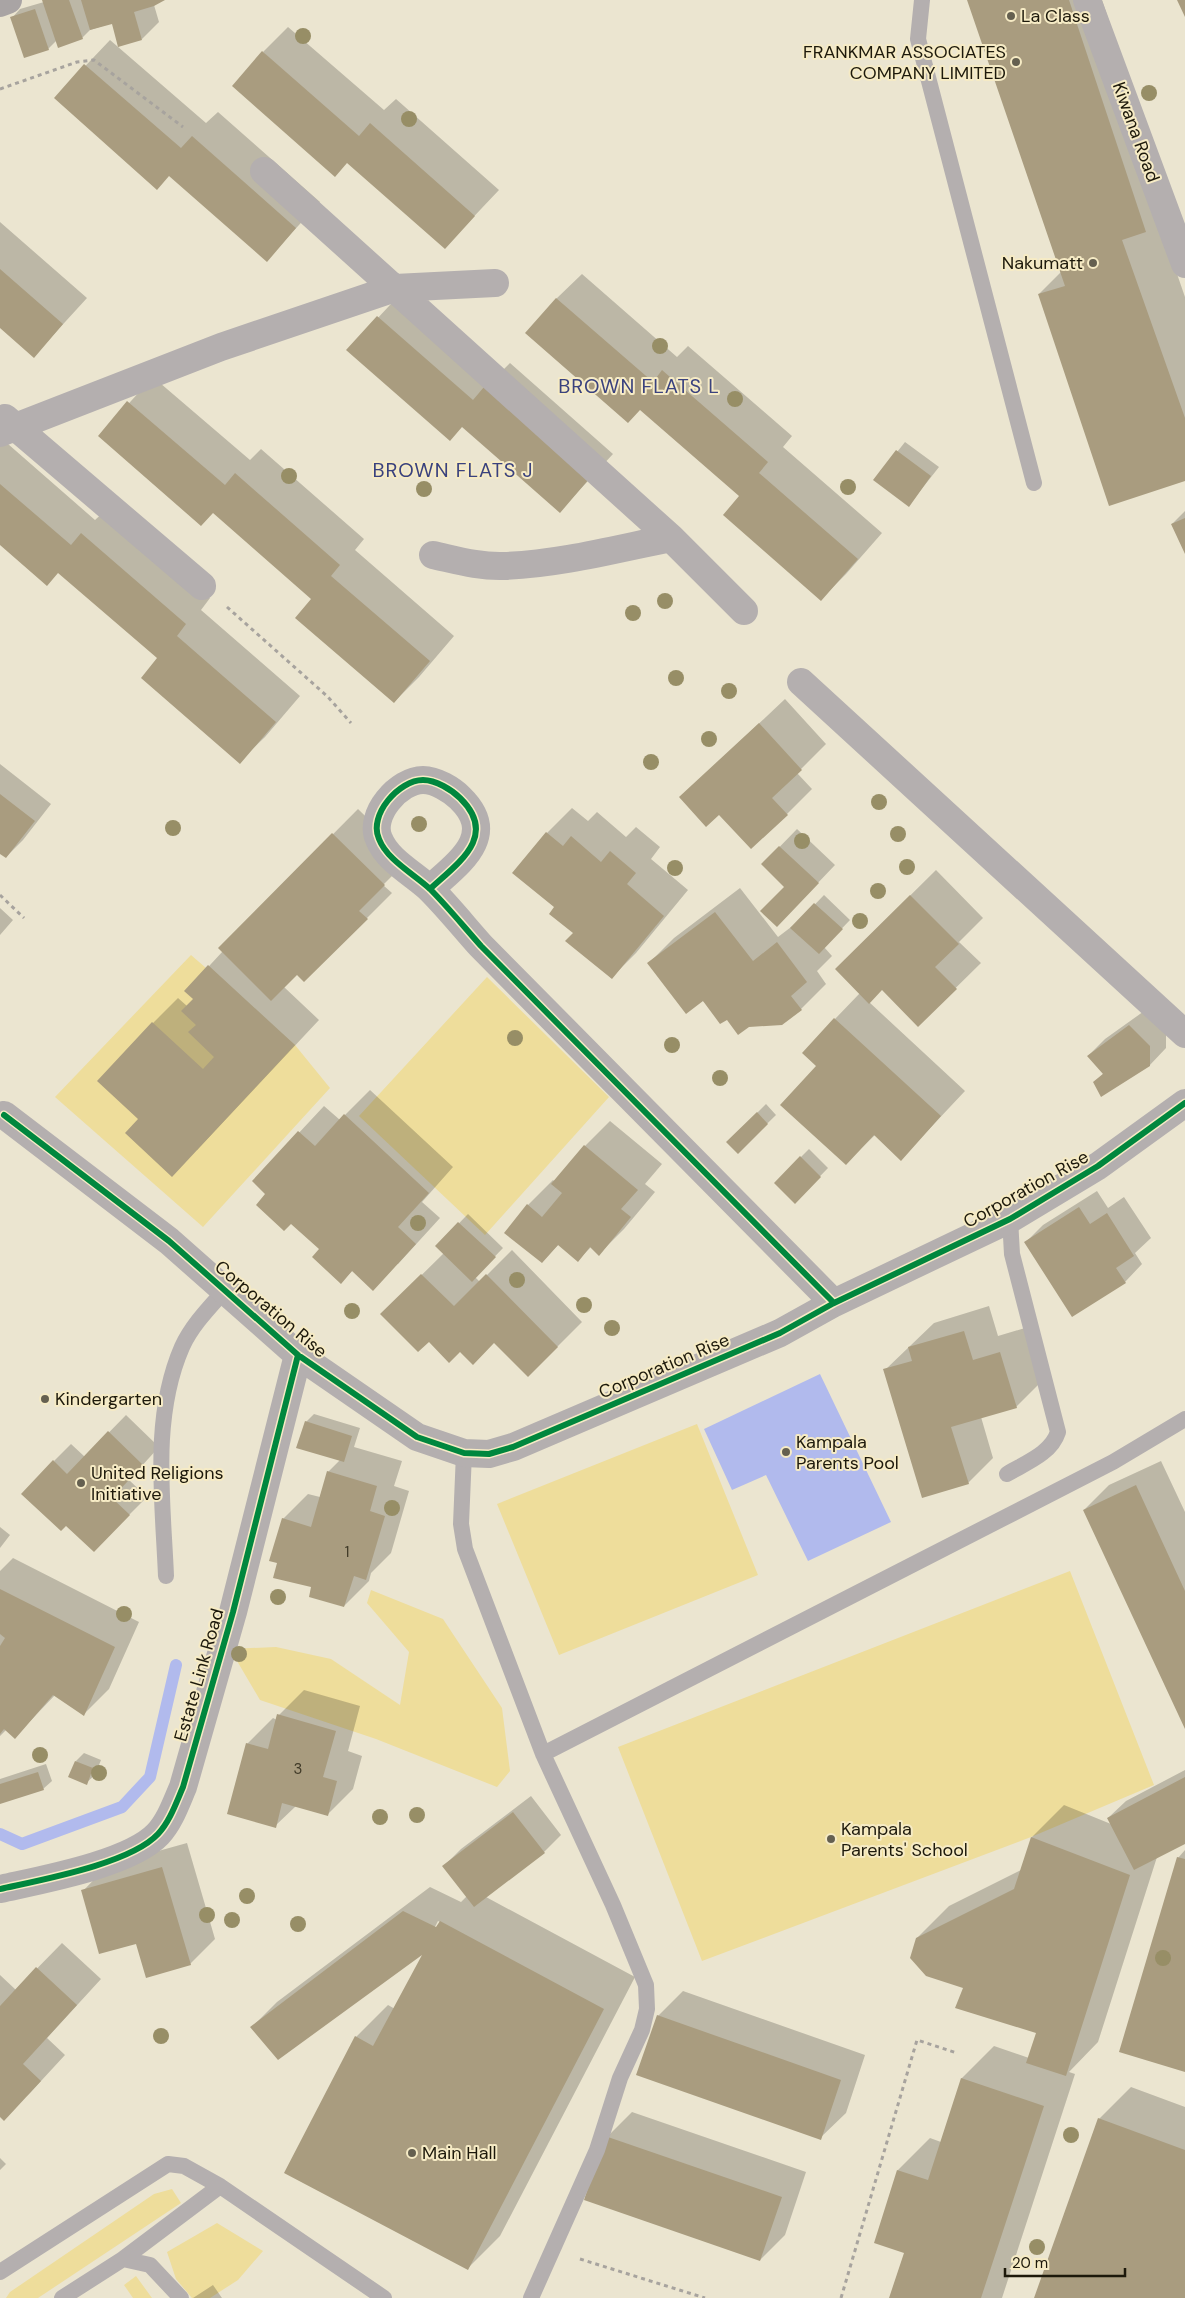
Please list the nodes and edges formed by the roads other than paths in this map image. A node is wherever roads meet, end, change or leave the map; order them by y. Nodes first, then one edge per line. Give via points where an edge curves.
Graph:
1 (8, 0) edge
2 (922, 0) edge
3 (1087, 0) edge
4 (0, 3) edge
5 (264, 172) dead end
6 (1185, 264) edge
7 (496, 283) dead end
8 (395, 288) junction
9 (5, 425) edge
10 (1034, 483) dead end
11 (671, 538) junction
12 (432, 555) dead end
13 (202, 586) road end
14 (744, 611) dead end
15 (801, 682) dead end
16 (430, 889) dead end
17 (1185, 1034) edge
18 (1185, 1104) edge
19 (4, 1115) dead end
20 (1010, 1219) junction
21 (225, 1290) junction
22 (834, 1303) junction
23 (298, 1355) junction
24 (1185, 1419) edge
25 (464, 1453) junction
26 (1007, 1474) dead end
27 (166, 1576) dead end
28 (543, 1754) junction
29 (0, 1889) edge
30 (220, 2186) junction
31 (123, 2259) junction
32 (0, 2272) edge
33 (62, 2298) edge
34 (181, 2298) edge
35 (384, 2298) edge
36 (531, 2298) edge

1 - 4 main road
2 - 10 lane via 918,39
3 - 6 street, Kiwana Road
5 - 8 street
7 - 8 street
8 - 9 street
8 - 11 street
9 - 13 street
11 - 12 street via 503,566
11 - 14 street
15 - 17 street
16 - 22 street via 481,946
18 - 20 street, Corporation Rise via 1098,1166
19 - 21 street, Corporation Rise via 169,1241
20 - 22 street, Corporation Rise
20 - 26 lane via 1012,1254 1058,1432 1044,1453
21 - 23 street, Corporation Rise
21 - 27 lane via 204,1313 182,1346 165,1409 162,1454
22 - 25 street, Corporation Rise via 780,1333 513,1447 489,1454
23 - 25 street, Corporation Rise via 417,1437
23 - 29 street, Estate Link Road via 233,1612 183,1787 172,1814 158,1834 135,1849 65,1875
24 - 28 lane via 1113,1462
25 - 28 lane via 461,1524 465,1549
28 - 36 lane via 646,1985 647,2009 597,2150
30 - 31 lane
30 - 32 lane via 184,2166 168,2164
30 - 35 lane
31 - 33 lane
31 - 34 lane via 150,2265

